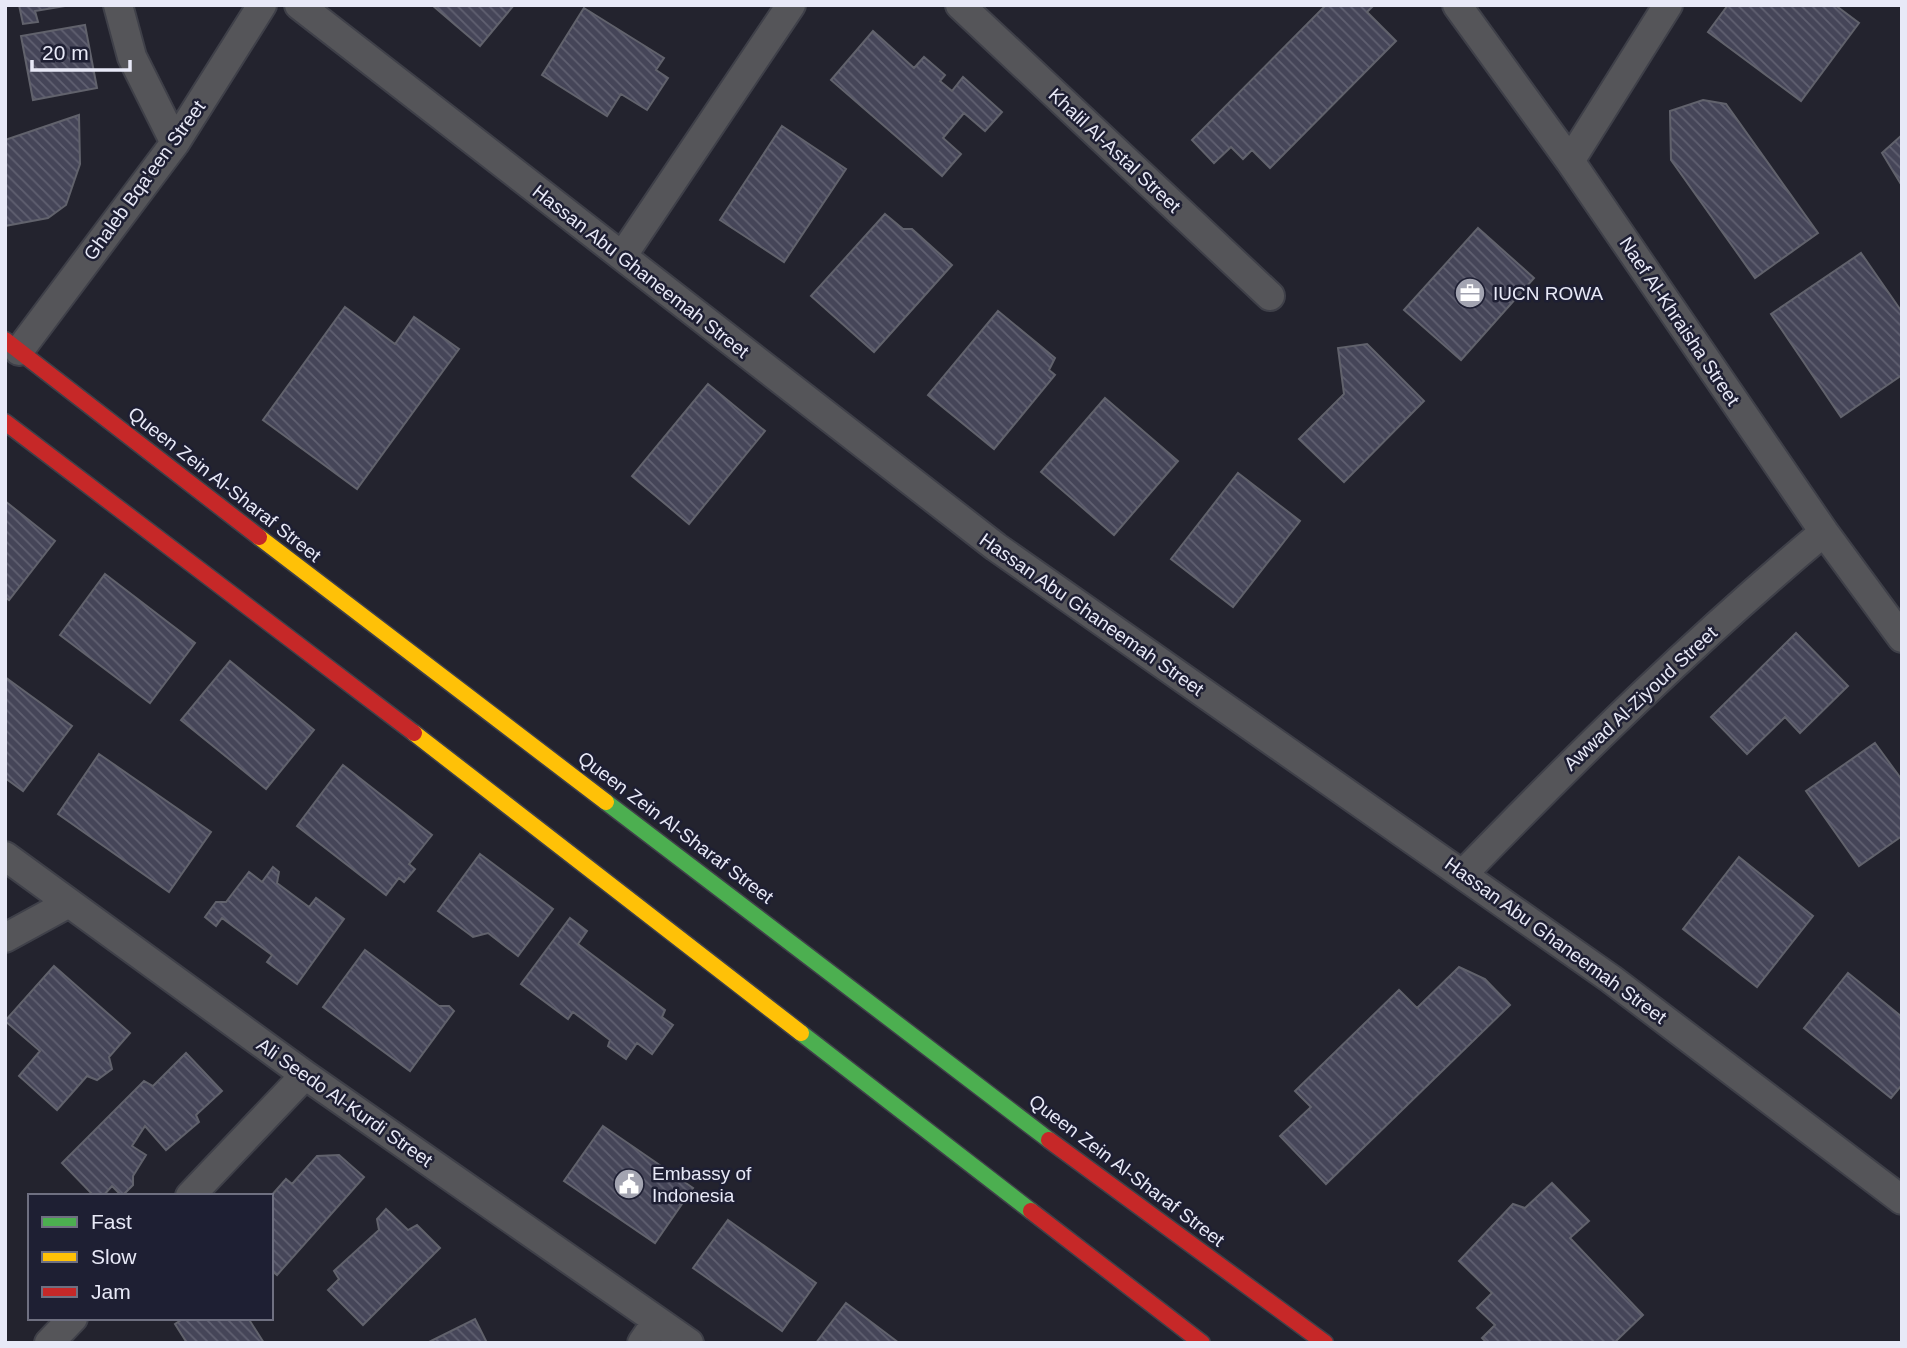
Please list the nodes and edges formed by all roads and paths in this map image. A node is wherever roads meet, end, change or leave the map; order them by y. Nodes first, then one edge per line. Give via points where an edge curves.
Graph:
1 (118, 5) edge
2 (262, 5) edge
3 (299, 5) edge
4 (791, 5) edge
5 (960, 5) edge
6 (1457, 5) edge
7 (1668, 5) edge
8 (174, 143) junction
9 (1570, 161) junction
10 (623, 256) junction
11 (1270, 296) dead end
12 (12, 345) edge
13 (5, 422) edge
14 (16, 438) edge
15 (1824, 532) junction
16 (1902, 638) edge
17 (5, 856) edge
18 (1464, 873) junction
19 (69, 903) junction
20 (5, 938) edge
21 (305, 1075) junction
22 (192, 1194) edge
23 (1902, 1200) edge
24 (71, 1320) edge
25 (650, 1332) edge
26 (49, 1343) edge
27 (689, 1343) edge
28 (1202, 1343) edge
29 (1325, 1343) edge

1 - 8 street via 137,68
2 - 8 street, Ghaleb Bqa'een Street
3 - 10 street, Hassan Abu Ghaneemah Street
4 - 10 street
5 - 11 street, Khalil Al-Astal Street
6 - 9 street, Naef Al-Khraisha Street
7 - 9 street
8 - 12 street, Ghaleb Bqa'een Street
9 - 15 street, Naef Al-Khraisha Street
10 - 18 street, Hassan Abu Ghaneemah Street via 996,547
12 - 29 main road, Queen Zein Al-Sharaf Street via 1070,1156
13 - 14 main road
14 - 28 main road via 225,587
15 - 16 street, Naef Al-Khraisha Street
15 - 18 street, Awwad Al-Ziyoud Street via 1758,587 1592,743
17 - 19 street, Ali Seedo Al-Kurdi Street
18 - 23 street, Hassan Abu Ghaneemah Street
19 - 20 street
19 - 21 street, Ali Seedo Al-Kurdi Street
21 - 22 street
21 - 25 street, Ali Seedo Al-Kurdi Street
24 - 26 street
25 - 27 street, Ali Seedo Al-Kurdi Street

